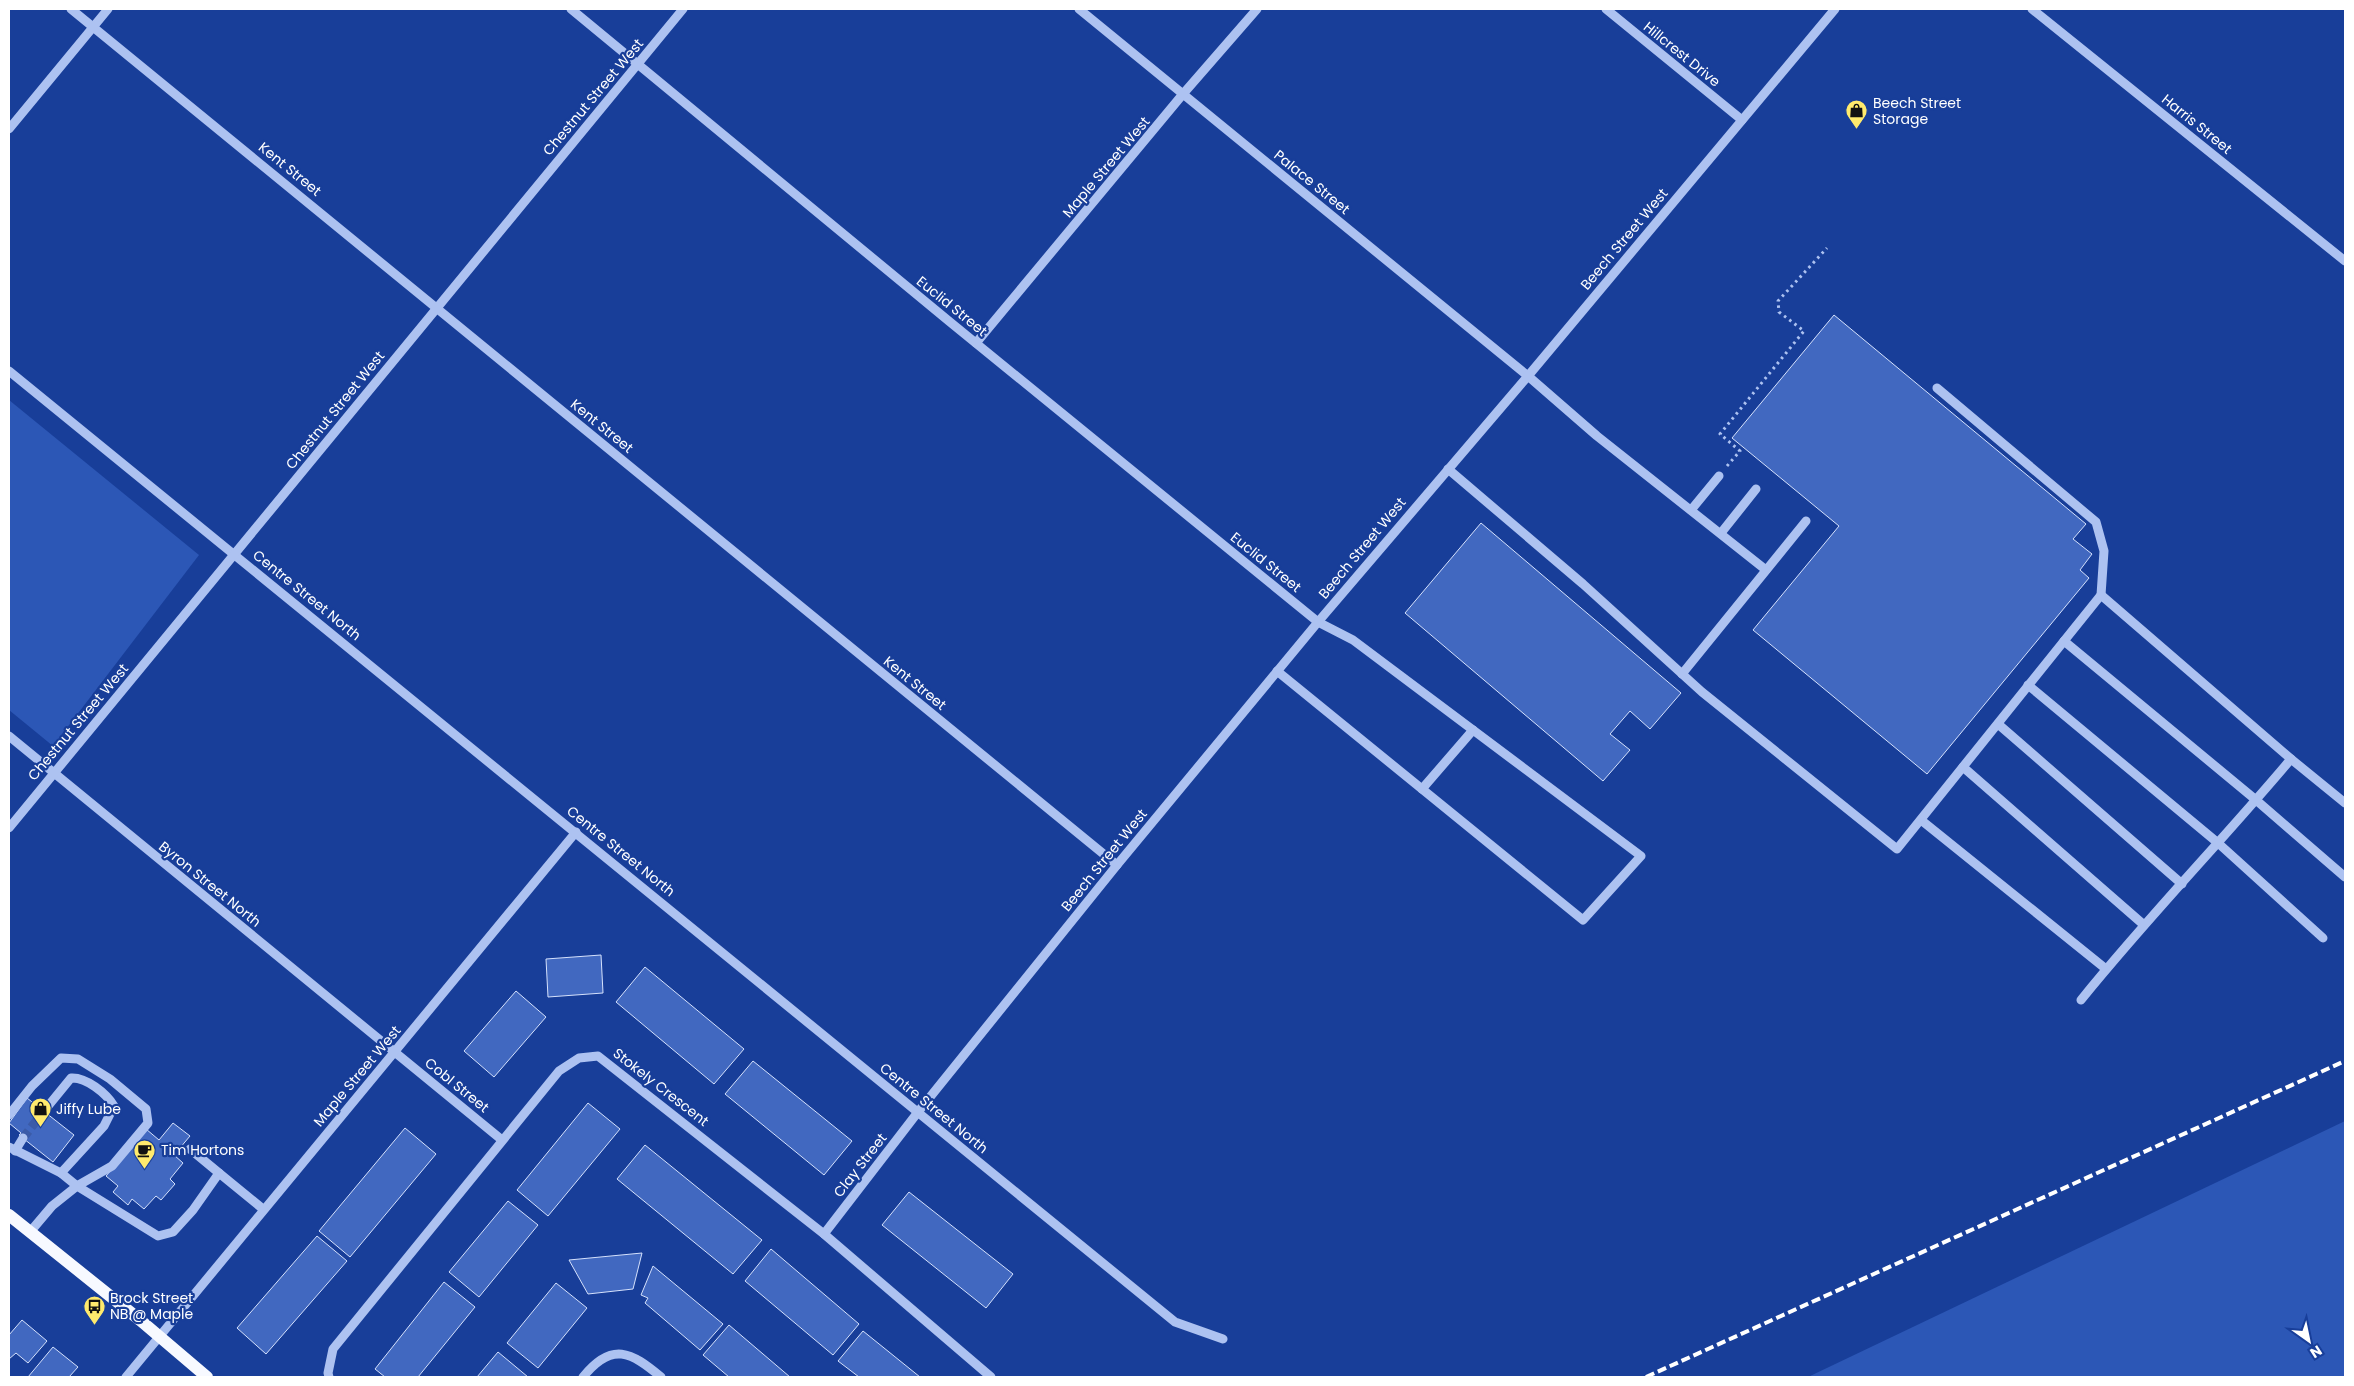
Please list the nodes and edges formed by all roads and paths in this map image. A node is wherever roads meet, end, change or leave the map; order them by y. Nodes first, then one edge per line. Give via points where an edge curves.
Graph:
1 (71, 9) edge
2 (108, 9) edge
3 (571, 9) edge
4 (683, 9) edge
5 (1079, 9) edge
6 (1257, 9) edge
7 (1606, 9) edge
8 (1835, 9) edge
9 (2032, 9) edge
10 (94, 26) junction
11 (639, 64) junction
12 (1183, 94) junction
13 (1742, 120) junction
14 (9, 129) edge
15 (1827, 248) dead end
16 (2345, 261) edge
17 (436, 307) junction
18 (976, 343) junction
19 (9, 371) edge
20 (1528, 376) junction
21 (1937, 388) dead end
22 (1448, 469) junction
23 (1719, 476) joint
24 (1756, 489) dead end
25 (1691, 510) junction
26 (1806, 521) dead end
27 (1721, 533) junction
28 (234, 554) junction
29 (1766, 570) junction
30 (2101, 595) junction
31 (1318, 622) junction
32 (2064, 640) junction
33 (1278, 671) junction
34 (1682, 674) junction
35 (2028, 685) junction
36 (1998, 724) junction
37 (1473, 730) junction
38 (9, 736) edge
39 (2291, 759) junction
40 (1963, 767) junction
41 (54, 774) junction
42 (1422, 789) junction
43 (2256, 800) junction
44 (2345, 803) edge
45 (1921, 820) junction
46 (9, 828) edge
47 (576, 832) junction
48 (2218, 843) junction
49 (1117, 865) junction
50 (2345, 877) edge
51 (2182, 884) junction
52 (2144, 924) junction
53 (2323, 938) dead end
54 (2106, 969) junction
55 (2081, 1000) dead end
56 (395, 1052) junction
57 (44, 1111) tunnel mouth
58 (918, 1112) junction
59 (9, 1115) edge
60 (23, 1138) tunnel mouth
61 (502, 1140) junction
62 (12, 1149) edge
63 (190, 1149) dead end
64 (62, 1173) junction
65 (219, 1173) junction
66 (77, 1186) junction
67 (263, 1209) junction
68 (9, 1216) edge
69 (30, 1232) junction
70 (824, 1234) junction
71 (159, 1337) junction
72 (1223, 1339) dead end
73 (126, 1377) edge
74 (207, 1377) edge
75 (329, 1377) edge
76 (583, 1377) edge
77 (661, 1377) edge
78 (991, 1377) edge

1 - 10 street, Kent Street
2 - 10 street
3 - 11 street, Euclid Street
4 - 11 street, Chestnut Street West
5 - 12 street, Palace Street
6 - 12 street, Maple Street West
7 - 13 street, Hillcrest Drive
8 - 13 street, Beech Street West
9 - 16 street, Harris Street
10 - 14 street
10 - 17 street, Kent Street
11 - 17 street, Chestnut Street West
11 - 18 street, Euclid Street
12 - 18 street, Maple Street West
12 - 20 street, Palace Street
13 - 20 street, Beech Street West
15 - 23 path via 1778,300 1779,312 1804,331 1720,434 1740,451
17 - 28 street, Chestnut Street West
17 - 49 street, Kent Street
18 - 31 street, Euclid Street
19 - 28 street, Centre Street North
20 - 22 street, Beech Street West
20 - 25 street, Palace Street via 1597,436
21 - 30 street via 2096,522 2104,551
22 - 31 street, Beech Street West
22 - 34 street
23 - 25 street
24 - 27 street
25 - 27 street, Palace Street
26 - 29 street
27 - 29 street, Palace Street
28 - 41 street, Chestnut Street West
28 - 47 street, Centre Street North
29 - 34 street
30 - 32 street
30 - 39 street
31 - 33 street, Beech Street West
31 - 37 street, Euclid Street via 1353,640
32 - 35 street
32 - 43 street
33 - 42 street
33 - 49 street, Beech Street West
34 - 45 street via 1897,849
35 - 36 street
35 - 48 street
36 - 40 street
36 - 51 street
37 - 42 street
37 - 42 street, Euclid Street via 1641,856 1583,920
38 - 41 street, Byron Street North
39 - 43 street
39 - 44 street
40 - 45 street
40 - 52 street
41 - 46 street, Chestnut Street West
41 - 56 street, Byron Street North
43 - 48 street
43 - 50 street
45 - 54 street
47 - 56 street, Maple Street West
47 - 58 street, Centre Street North
48 - 51 street
48 - 53 street
49 - 58 street, Beech Street West
51 - 52 street
52 - 54 street
54 - 55 street
56 - 61 street, Cobl Street
56 - 67 street, Maple Street West
57 - 64 street via 71,1078 79,1078 108,1096 114,1106 104,1126
58 - 70 street, Clay Street
58 - 72 street, Centre Street North via 1175,1322
59 - 66 street via 32,1086 61,1058 78,1059 146,1108 148,1123 112,1166
60 - 62 street
61 - 70 street, Stokely Crescent via 560,1072 579,1058 598,1056
61 - 75 street, Stokely Crescent via 333,1349
62 - 64 street
63 - 65 street
64 - 66 street
65 - 66 street via 173,1232 158,1236
65 - 67 street
66 - 69 street via 52,1206
67 - 71 street, Maple Street West
68 - 69 main road
69 - 71 main road
70 - 78 street, Stokely Crescent
71 - 73 street, Maple Street West
71 - 74 main road
76 - 77 street via 598,1362 619,1355 630,1355

